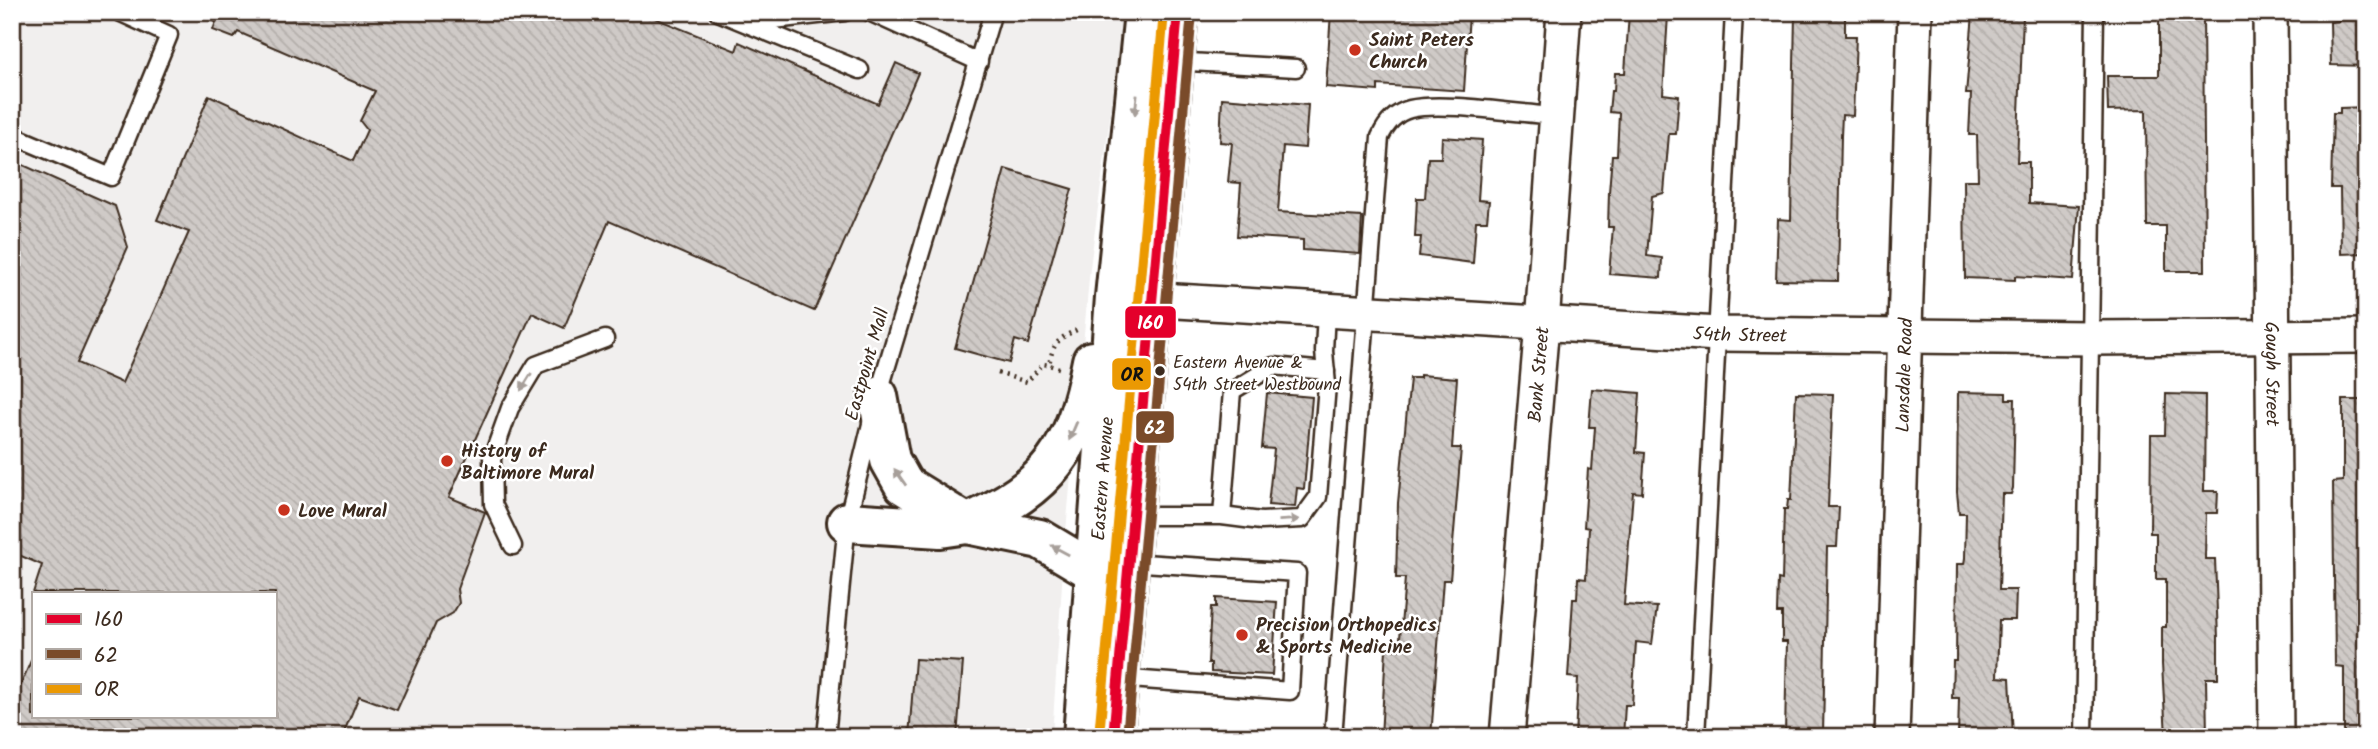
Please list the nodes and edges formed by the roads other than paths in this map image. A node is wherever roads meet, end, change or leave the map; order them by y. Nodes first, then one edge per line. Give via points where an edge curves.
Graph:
1 (119, 12) edge
2 (718, 12) edge
3 (845, 12) edge
4 (869, 12) edge
5 (993, 12) edge
6 (1144, 12) edge
7 (1178, 12) edge
8 (1564, 12) edge
9 (1734, 12) edge
10 (1915, 12) edge
11 (2095, 12) edge
12 (2270, 12) edge
13 (744, 23) junction
14 (1157, 61) junction
15 (979, 62) junction
16 (1296, 68) dead end
17 (860, 71) dead end
18 (1556, 116) junction
19 (12, 135) edge
20 (1133, 299) junction
21 (1326, 311) junction
22 (1366, 313) junction
23 (1542, 324) junction
24 (1718, 334) junction
25 (2366, 336) edge
26 (1905, 337) junction
27 (2091, 338) junction
28 (2274, 338) junction
29 (605, 339) dead end
30 (1327, 378) junction
31 (878, 396) junction
32 (1131, 516) junction
33 (1222, 516) junction
34 (847, 522) junction
35 (967, 524) junction
36 (513, 546) dead end
37 (1111, 567) junction
38 (1118, 673) junction
39 (1082, 728) edge
40 (826, 737) edge
41 (1113, 737) edge
42 (1333, 737) edge
43 (1507, 737) edge
44 (1696, 737) edge
45 (1892, 737) edge
46 (2084, 737) edge
47 (2276, 737) edge

1 - 19 lane via 169,35 111,177
2 - 13 lane
3 - 13 lane
4 - 15 lane
5 - 15 lane, Eastpoint Mall
6 - 14 main road, Eastern Avenue
7 - 14 main road, Eastern Avenue
8 - 18 street, Bank Street
9 - 24 lane
10 - 26 street, Lansdale Road
11 - 27 lane
12 - 28 street, Gough Street
13 - 17 lane
14 - 16 lane
14 - 20 main road, Eastern Avenue
15 - 31 lane, Eastpoint Mall
18 - 22 lane via 1431,107 1409,109 1387,123 1380,137
18 - 23 street, Bank Street
20 - 21 street, 54th Street
20 - 32 main road, Eastern Avenue
20 -> 35 main road via 1097,330 1076,427 1065,449 1047,473 1007,505
20 - 37 main road, Eastern Avenue
21 - 22 street, 54th Street
21 - 30 lane
22 - 23 street, 54th Street
22 - 42 lane
23 - 24 street, 54th Street
23 - 43 street, Bank Street
24 - 26 street, 54th Street
24 - 44 lane
25 - 28 street, 54th Street
26 - 27 street, 54th Street
26 - 45 street, Lansdale Road
27 - 28 street, 54th Street
27 - 46 lane
28 - 47 street, Gough Street
29 -> 36 lane via 536,365 510,408 492,458 493,505
33 -> 30 lane via 1261,521 1302,519 1318,497
30 - 33 lane via 1273,366 1232,391
31 - 34 lane, Eastpoint Mall
35 -> 31 main road via 904,485 890,460
32 - 33 lane
32 - 37 main road, Eastern Avenue
34 - 35 main road via 940,528
34 - 40 lane, Eastpoint Mall
37 -> 35 main road via 1040,539
37 - 38 main road
37 - 38 lane via 1297,573 1290,691
37 - 39 main road, Eastern Avenue
38 - 41 main road

